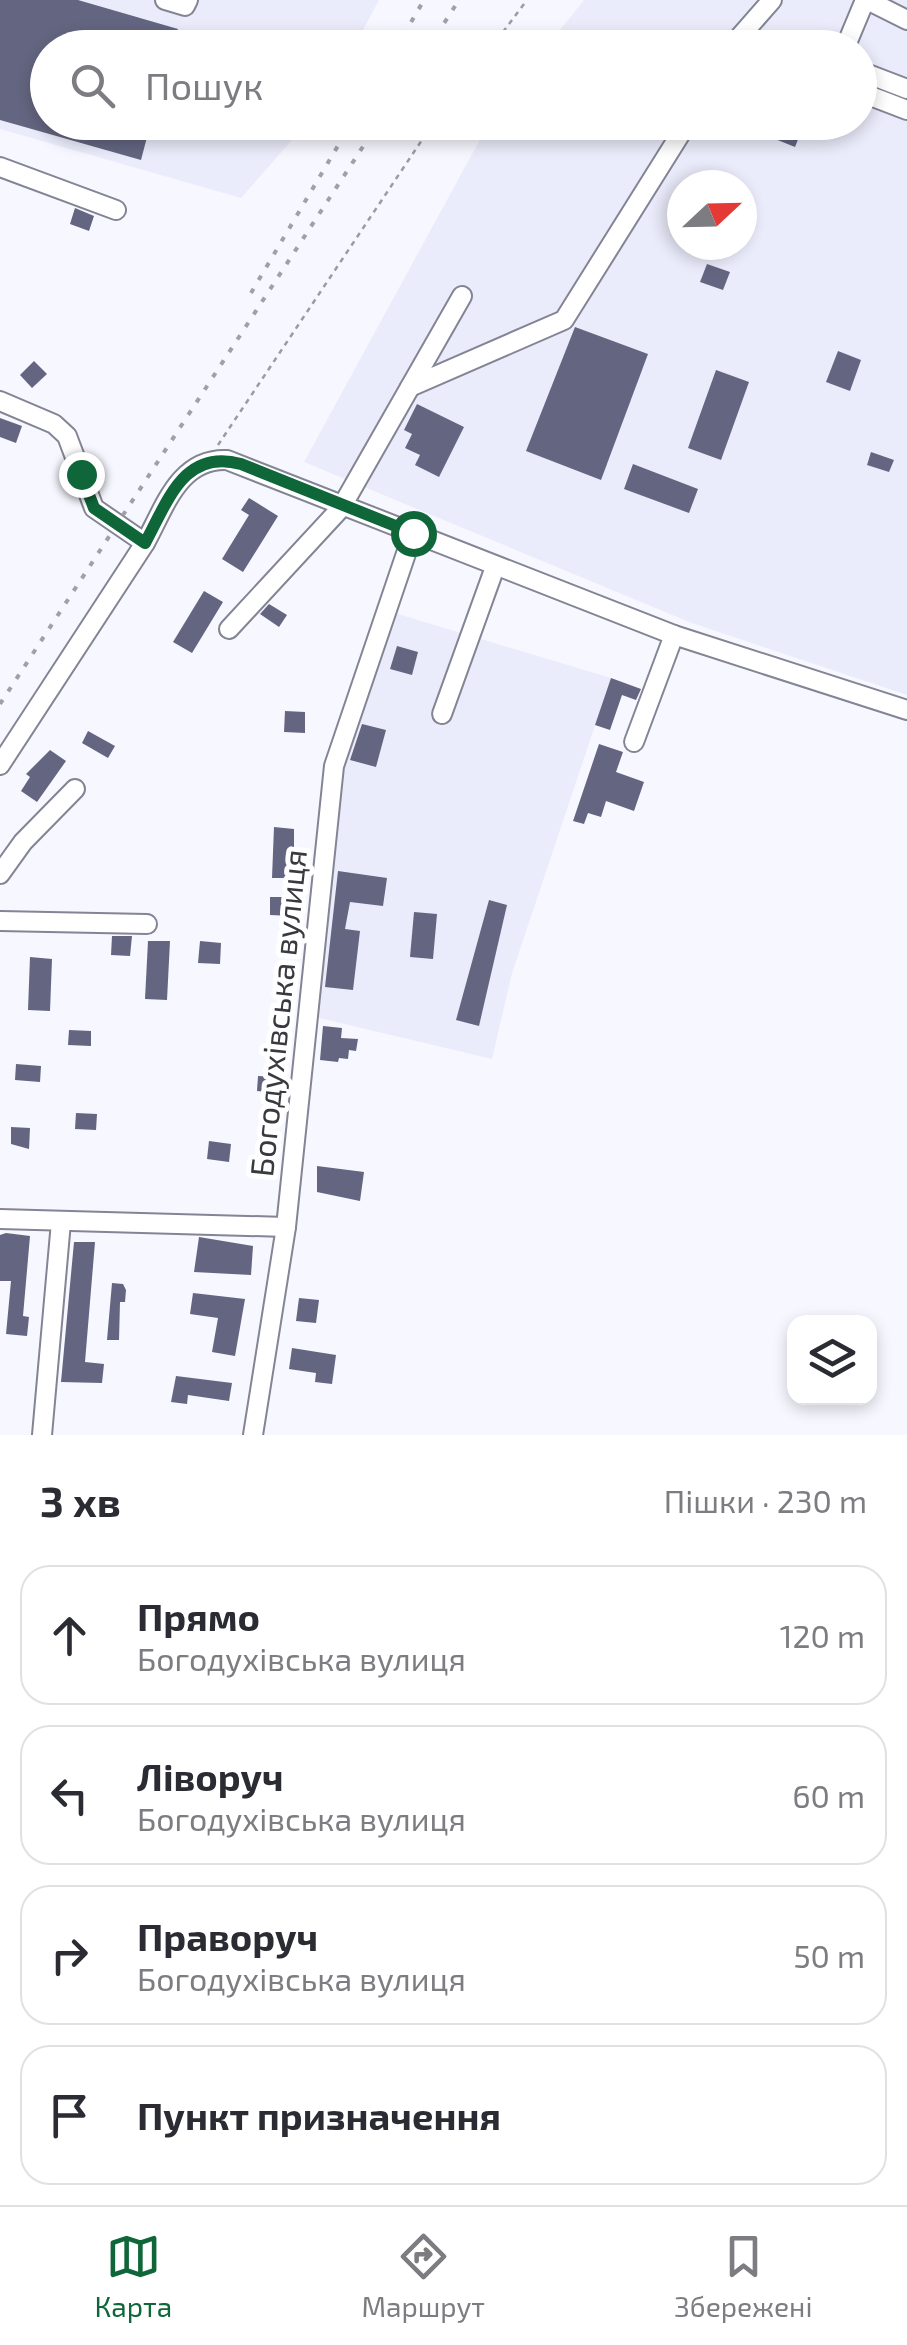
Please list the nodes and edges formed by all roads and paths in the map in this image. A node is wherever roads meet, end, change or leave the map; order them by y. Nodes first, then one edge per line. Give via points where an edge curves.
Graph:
1 (164, 0) edge
2 (188, 0) edge
3 (526, 0) edge
4 (772, 0) edge
5 (866, 0) edge
6 (907, 20) edge
7 (504, 30) edge
8 (746, 30) edge
9 (853, 30) edge
10 (877, 78) edge
11 (907, 89) edge
12 (877, 99) edge
13 (907, 110) edge
14 (422, 140) edge
15 (677, 140) edge
16 (0, 166) edge
17 (116, 210) dead end
18 (462, 296) dead end
19 (410, 387) junction
20 (0, 401) edge
21 (212, 459) junction
22 (341, 508) junction
23 (413, 533) junction
24 (145, 543) junction
25 (496, 568) junction
26 (229, 629) dead end
27 (674, 634) junction
28 (907, 710) edge
29 (442, 714) dead end
30 (634, 742) dead end
31 (0, 765) edge
32 (75, 789) dead end
33 (0, 874) edge
34 (0, 921) edge
35 (146, 924) dead end
36 (0, 1218) edge
37 (61, 1222) junction
38 (286, 1227) junction
39 (42, 1435) edge
40 (254, 1435) edge

1 - 2 street via 185,6
3 - 7 path
4 - 8 street
5 - 6 street
5 - 9 street
10 - 11 street
12 - 13 street
14 - 21 path
15 - 19 street via 564,320
16 - 17 street
18 - 19 street
19 - 22 street
20 - 24 street via 68,436 94,508
21 - 22 street via 241,464
21 - 24 street via 184,473
22 - 23 street
22 - 26 street
23 - 25 street
23 - 38 street, Богодухівська вулиця via 334,766
24 - 31 street
25 - 27 street
25 - 29 street
27 - 28 street
27 - 30 street
32 - 33 street
34 - 35 street
36 - 37 street, Богодухівська вулиця
37 - 38 street, Богодухівська вулиця
37 - 39 street
38 - 40 street

